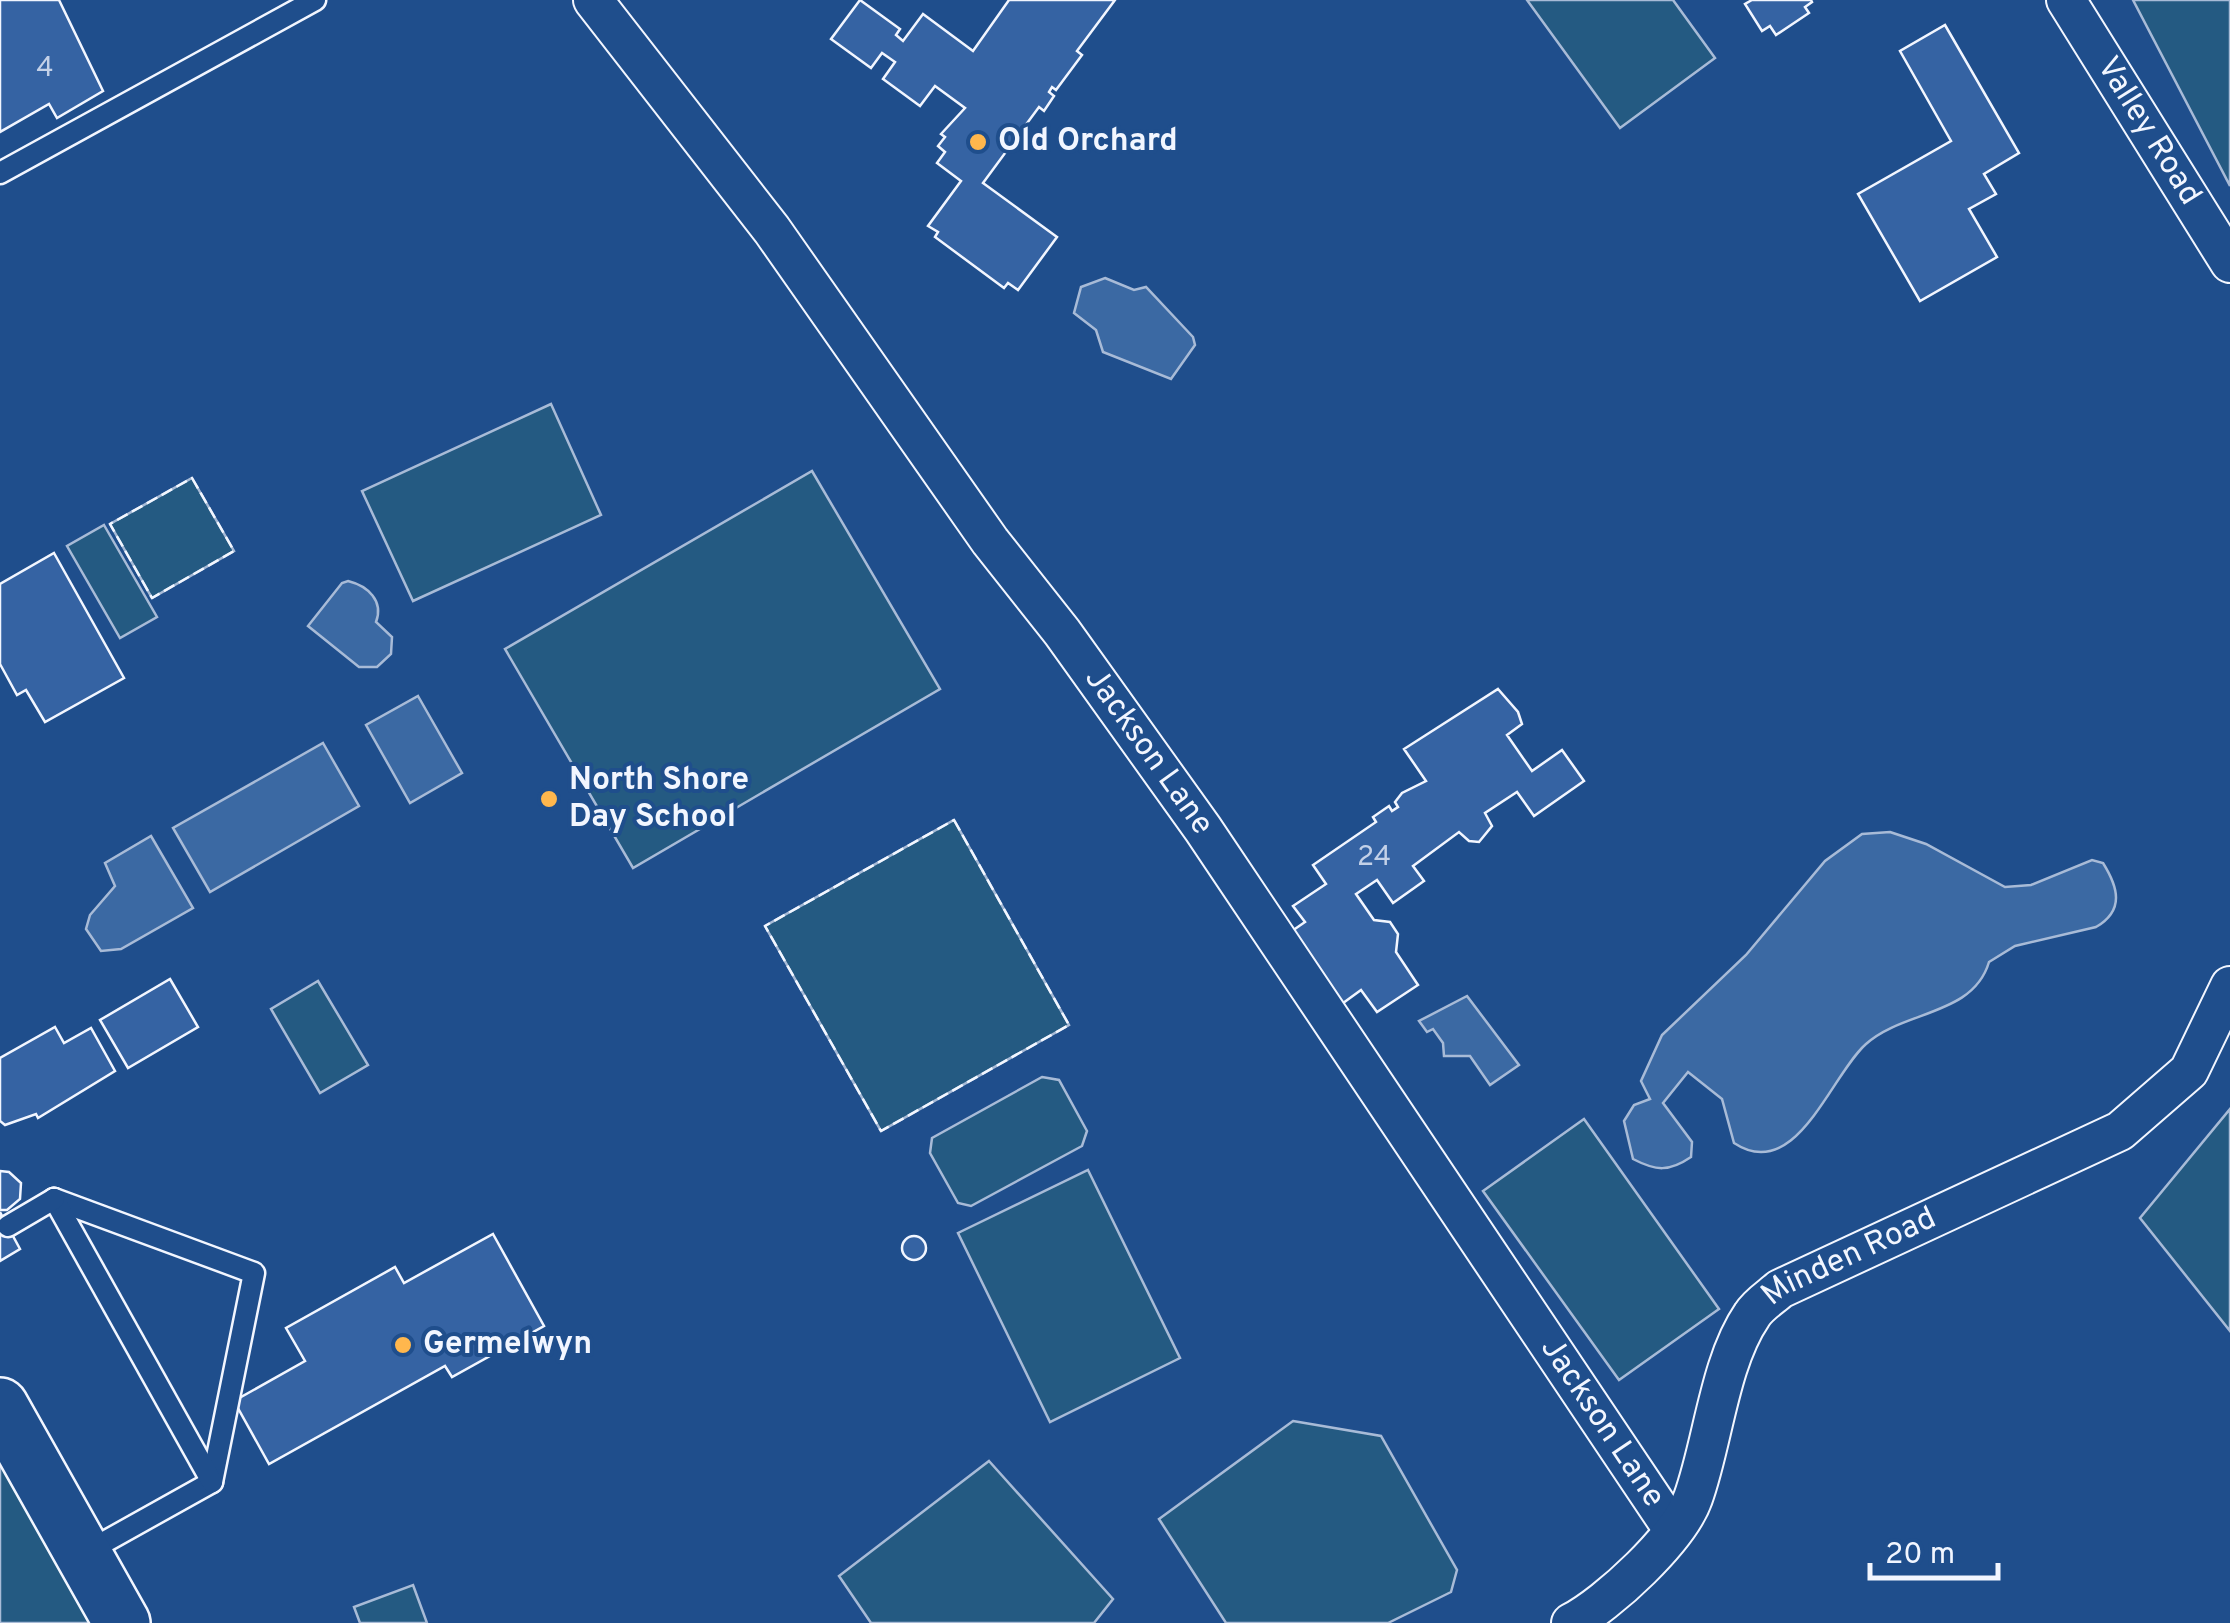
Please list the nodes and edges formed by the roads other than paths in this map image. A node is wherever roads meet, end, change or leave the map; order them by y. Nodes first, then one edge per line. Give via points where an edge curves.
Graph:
1 (314, 0) edge
2 (593, 0) edge
3 (2066, 0) edge
4 (0, 173) edge
5 (2230, 263) edge
6 (2230, 986) edge
7 (54, 1199) junction
8 (8, 1226) dead end
9 (0, 1406) edge
10 (212, 1482) junction
11 (1672, 1528) junction
12 (82, 1554) junction
13 (122, 1623) edge
14 (1570, 1623) edge

1 - 4 lane
2 - 11 street, Jackson Lane via 772,230 990,542 1192,814
3 - 5 street, Valley Road
6 - 11 street, Minden Road via 2189,1072 2120,1131 1780,1289 1753,1312 1692,1503
7 - 8 lane
7 - 10 lane
7 - 10 lane via 254,1272
9 - 12 street
10 - 12 lane
11 - 14 street, Minden Road via 1643,1566 1593,1612
12 - 13 street

